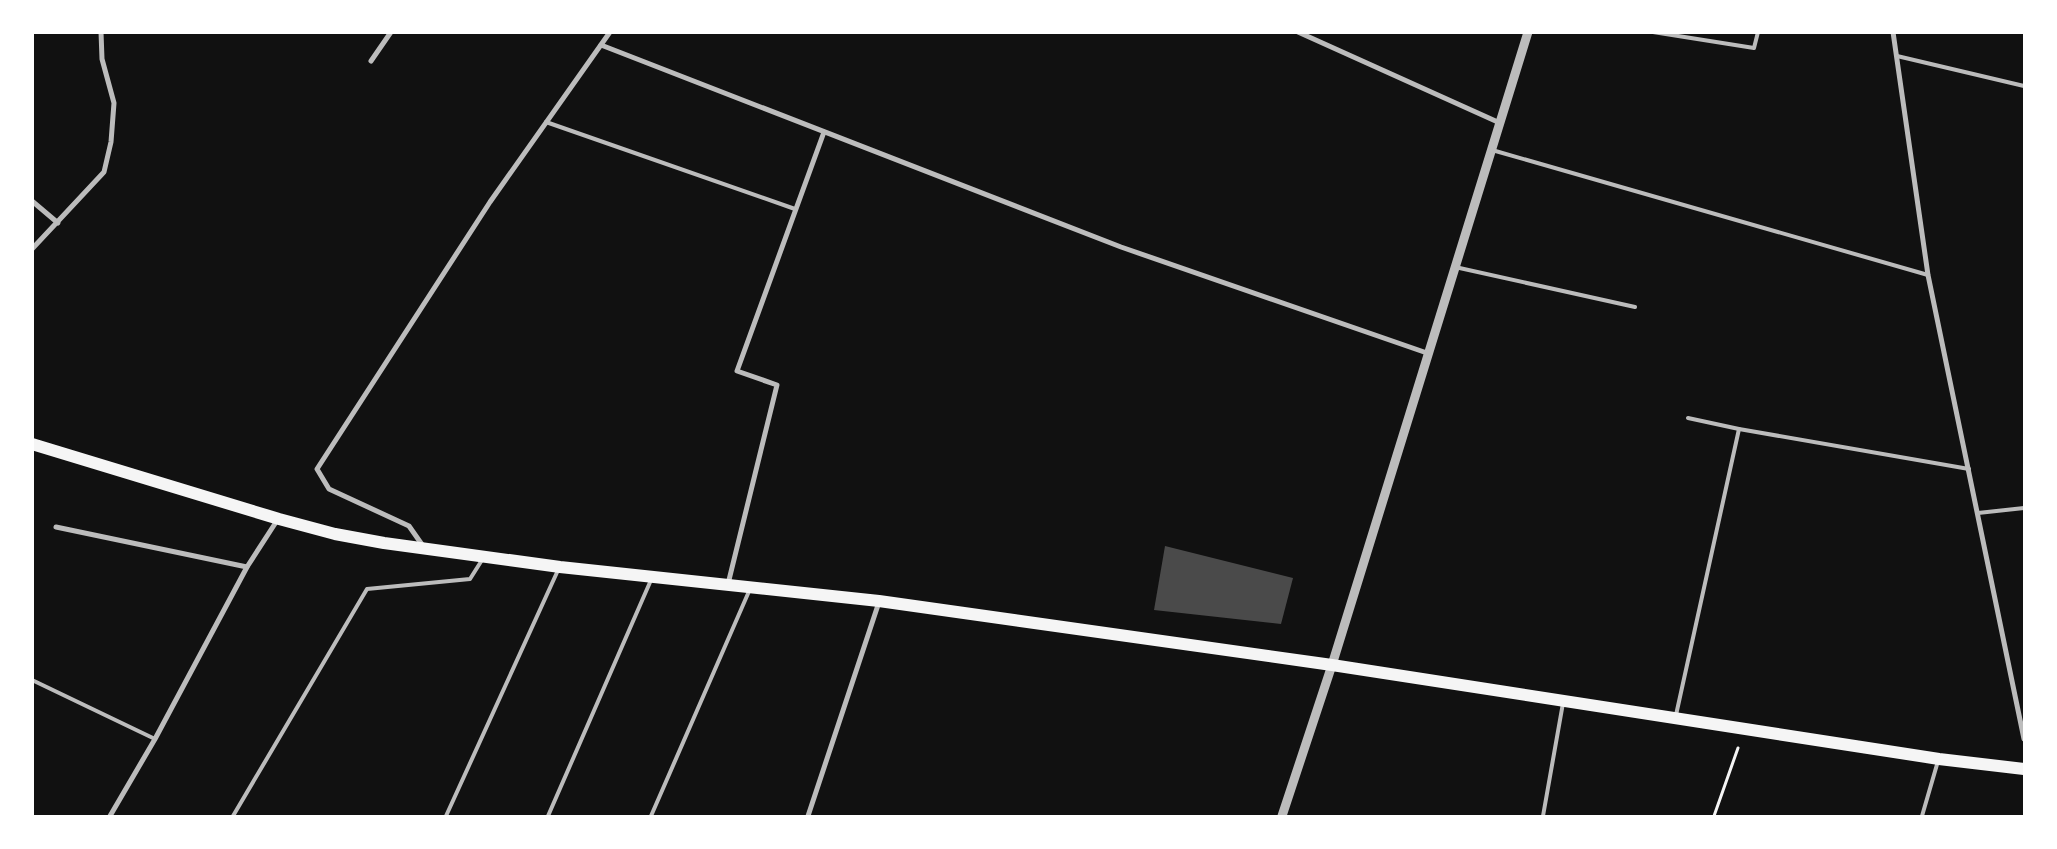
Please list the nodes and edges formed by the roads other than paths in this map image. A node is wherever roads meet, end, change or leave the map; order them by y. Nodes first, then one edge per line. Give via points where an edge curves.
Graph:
1 (101, 32) edge
2 (391, 32) edge
3 (610, 32) edge
4 (1298, 32) edge
5 (1528, 32) edge
6 (1653, 32) edge
7 (1758, 32) edge
8 (1893, 32) edge
9 (601, 45) junction
10 (1897, 56) junction
11 (371, 61) dead end
12 (2024, 86) edge
13 (546, 122) junction
14 (1500, 123) junction
15 (824, 132) junction
16 (1492, 150) junction
17 (32, 201) edge
18 (796, 209) junction
19 (58, 222) junction
20 (32, 249) edge
21 (1454, 267) junction
22 (1928, 275) junction
23 (1636, 307) dead end
24 (1427, 353) junction
25 (1688, 418) dead end
26 (1739, 429) junction
27 (32, 444) edge
28 (1969, 469) junction
29 (2024, 508) edge
30 (1978, 514) junction
31 (278, 519) junction
32 (56, 527) dead end
33 (426, 550) junction
34 (484, 557) junction
35 (560, 566) junction
36 (247, 567) junction
37 (653, 577) junction
38 (728, 584) junction
39 (751, 587) junction
40 (879, 601) junction
41 (1332, 665) junction
42 (32, 680) edge
43 (1563, 702) junction
44 (1675, 718) junction
45 (156, 739) junction
46 (2024, 739) edge
47 (1939, 759) junction
48 (2024, 770) edge
49 (110, 816) edge
50 (233, 816) edge
51 (446, 816) edge
52 (548, 816) edge
53 (651, 816) edge
54 (808, 816) edge
55 (1282, 816) edge
56 (1543, 816) edge
57 (1922, 816) edge

1 - 19 street via 102,59 114,103 111,142 104,172
2 - 11 street
3 - 9 street
4 - 14 street
5 - 14 street
6 - 7 lane via 1754,48
8 - 10 street
9 - 13 street
9 - 15 street
10 - 12 lane
10 - 22 street
13 - 18 lane
13 - 33 street via 490,202 317,469 329,489 409,526
14 - 16 street
15 - 18 street
15 - 24 street via 1121,248
16 - 21 street
16 - 22 lane
17 - 19 street
18 - 38 street via 736,371 777,386
19 - 20 street
21 - 23 lane
21 - 24 street
22 - 28 street
24 - 41 street
25 - 26 lane
26 - 28 lane
26 - 44 lane
27 - 31 main road
28 - 30 street
29 - 30 lane
30 - 46 street
31 - 33 main road
31 - 36 street
32 - 36 street
33 - 34 main road
34 - 35 main road
34 - 50 lane via 470,579 367,589
35 - 37 main road
35 - 51 lane
36 - 45 street
37 - 38 main road
37 - 52 lane
38 - 39 main road
39 - 40 main road
39 - 53 lane
40 - 41 main road
40 - 54 street
41 - 43 main road
41 - 55 street
42 - 45 lane
43 - 44 main road
43 - 56 lane
44 - 47 main road
45 - 49 street
47 - 48 main road
47 - 57 lane

